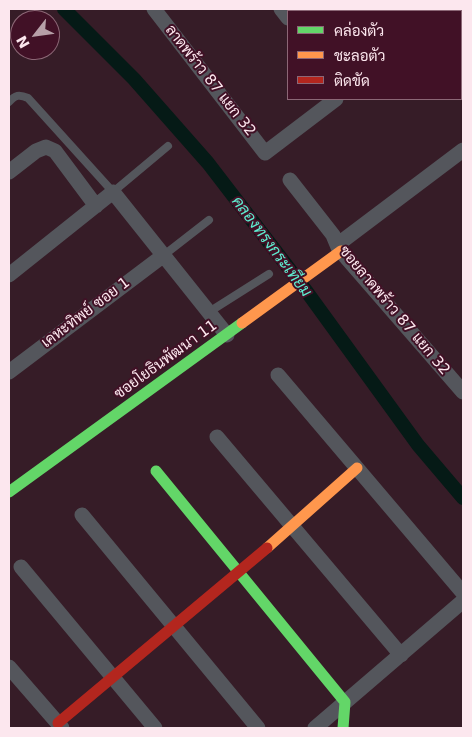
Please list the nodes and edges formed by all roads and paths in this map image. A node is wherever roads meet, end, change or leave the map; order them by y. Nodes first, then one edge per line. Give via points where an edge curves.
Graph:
1 (154, 9) edge
2 (335, 100) edge
3 (9, 102) edge
4 (168, 146) dead end
5 (463, 150) edge
6 (9, 172) edge
7 (290, 180) dead end
8 (113, 192) junction
9 (96, 206) junction
10 (209, 220) dead end
11 (339, 248) junction
12 (164, 255) junction
13 (9, 274) edge
14 (269, 274) dead end
15 (209, 312) junction
16 (227, 335) junction
17 (9, 372) edge
18 (278, 375) dead end
19 (463, 392) edge
20 (217, 437) dead end
21 (357, 468) junction
22 (156, 471) dead end
23 (9, 492) edge
24 (82, 515) dead end
25 (292, 526) junction
26 (21, 567) dead end
27 (239, 573) junction
28 (463, 593) edge
29 (463, 601) edge
30 (173, 627) junction
31 (401, 655) junction
32 (9, 667) edge
33 (112, 677) junction
34 (345, 702) junction
35 (60, 726) edge
36 (155, 728) edge
37 (258, 728) edge
38 (315, 728) edge
39 (344, 728) edge

1 - 2 street, ลาดพร้าว 87 แยก 32 via 265,153
3 - 8 lane via 21,95 28,98
4 - 8 lane
5 - 11 street
6 - 9 street via 46,147 55,152
7 - 11 street, ซอยลาดพร้าว 87 แยก 32 via 333,235
8 - 9 street
8 - 12 street
9 - 13 street
10 - 12 lane
11 - 16 street, ซอยโยธินพัฒนา 11
11 - 19 street, ซอยลาดพร้าว 87 แยก 32
12 - 15 street
12 - 17 street, เคหะทิพย์ ซอย 1
14 - 15 lane
15 - 16 street
16 - 23 street, ซอยโยธินพัฒนา 11
18 - 21 street
20 - 25 street
21 - 25 street
21 - 28 street
22 - 27 street
24 - 30 street
25 - 27 street
25 - 31 street
26 - 33 street
27 - 30 street
27 - 34 street
29 - 31 street
30 - 33 street
30 - 37 street
31 - 34 street
32 - 35 street
33 - 35 street
33 - 36 street
34 - 38 street
34 - 39 street

